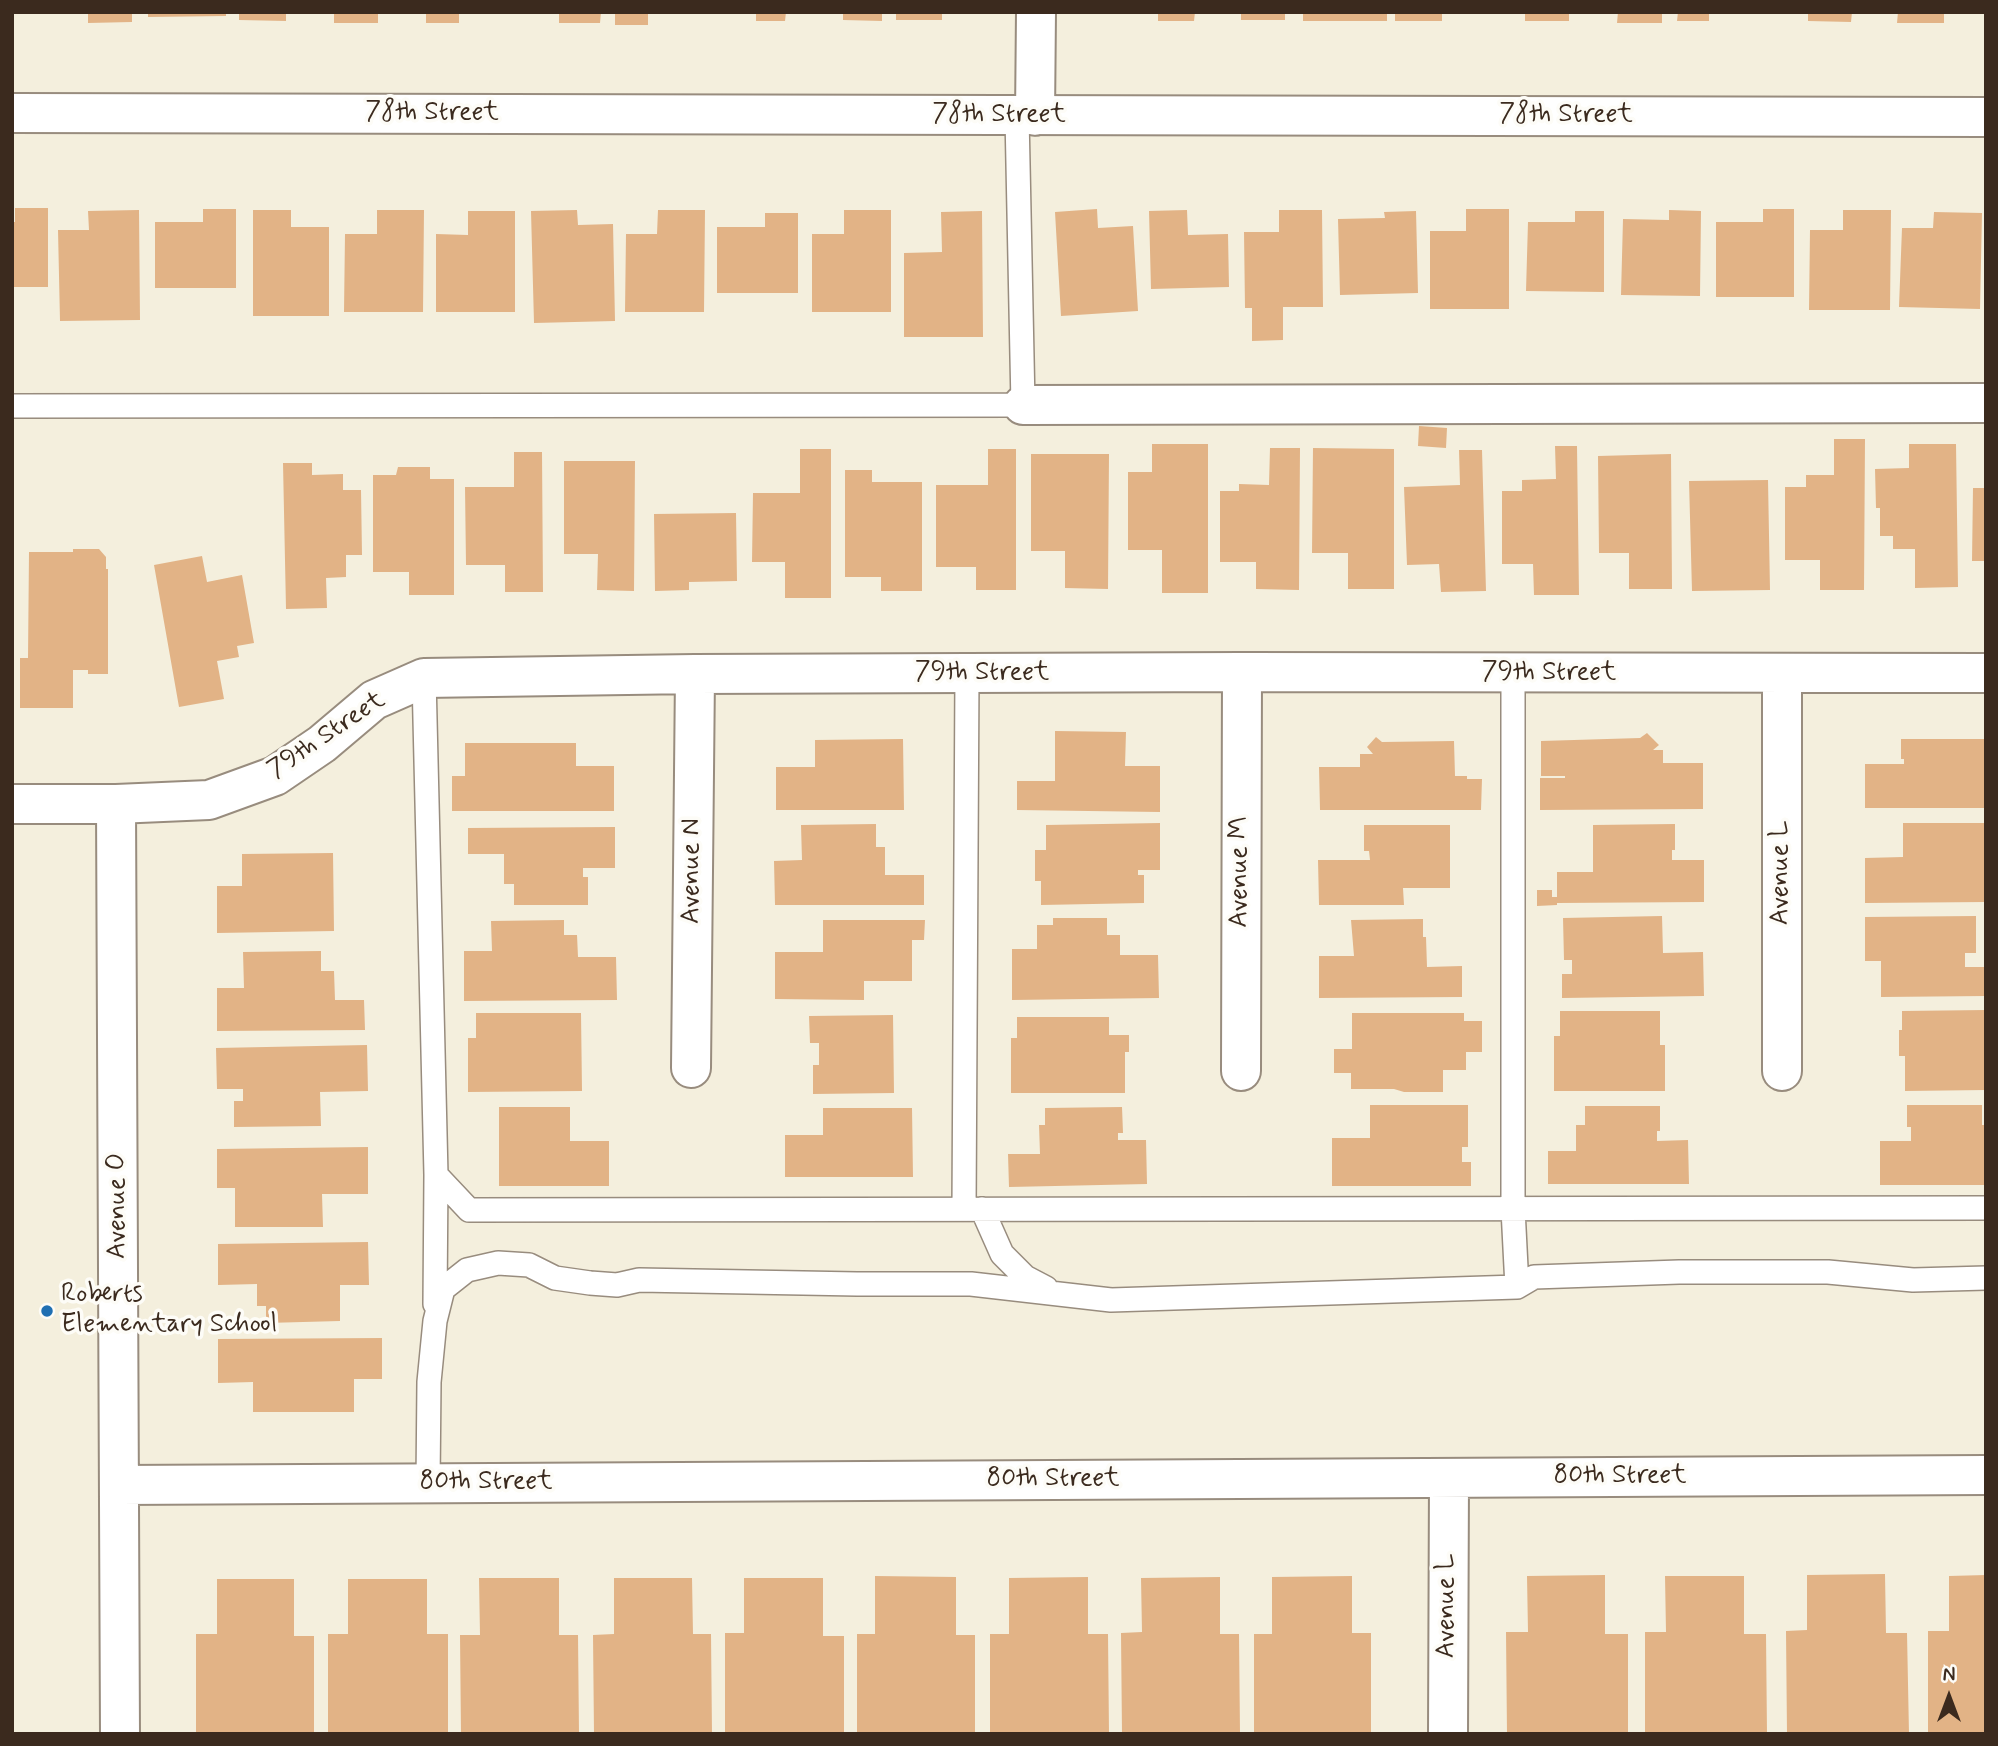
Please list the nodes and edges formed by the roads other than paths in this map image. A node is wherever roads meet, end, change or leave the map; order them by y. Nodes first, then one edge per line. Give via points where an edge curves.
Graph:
1 (1036, 12) edge
2 (12, 113) edge
3 (1026, 116) junction
4 (1986, 117) edge
5 (1986, 403) edge
6 (1023, 405) junction
7 (12, 406) edge
8 (1242, 672) junction
9 (1986, 673) edge
10 (695, 674) junction
11 (967, 674) junction
12 (1513, 674) junction
13 (1782, 674) junction
14 (424, 678) junction
15 (12, 804) edge
16 (116, 804) junction
17 (691, 1068) dead end
18 (1241, 1071) dead end
19 (1782, 1071) dead end
20 (436, 1175) junction
21 (1986, 1208) edge
22 (973, 1209) junction
23 (1513, 1209) junction
24 (1986, 1279) edge
25 (1517, 1287) junction
26 (1054, 1293) junction
27 (435, 1321) junction
28 (1986, 1475) edge
29 (1449, 1478) junction
30 (428, 1483) junction
31 (120, 1485) junction
32 (120, 1734) edge
33 (1448, 1734) edge

1 - 3 street
2 - 3 street, 78th Street
3 - 4 street, 78th Street
3 - 6 lane
5 - 6 street
6 - 7 lane
8 - 11 street, 79th Street
8 - 12 street, 79th Street
8 - 18 street, Avenue M
9 - 13 street, 79th Street
10 - 11 street, 79th Street
10 - 14 street, 79th Street
10 - 17 street, Avenue N
11 - 22 lane
12 - 13 street, 79th Street
12 - 23 lane
13 - 19 street, Avenue L
14 - 16 street, 79th Street via 374,701 275,776 209,800
14 - 20 lane
15 - 16 street, 79th Street
16 - 31 street, Avenue O
20 - 22 lane via 470,1210
20 - 27 lane
21 - 23 lane
22 - 23 lane
22 - 26 lane via 1002,1254 1025,1277
23 - 25 lane
24 - 25 lane via 1679,1272 1534,1277
25 - 26 lane via 1111,1300
26 - 27 lane via 971,1284 639,1280 603,1284 555,1278 529,1265 498,1263 467,1270 443,1289
27 - 30 lane
28 - 29 street, 80th Street
29 - 30 street, 80th Street
29 - 33 street, Avenue L
30 - 31 street, 80th Street
31 - 32 street, Avenue O

